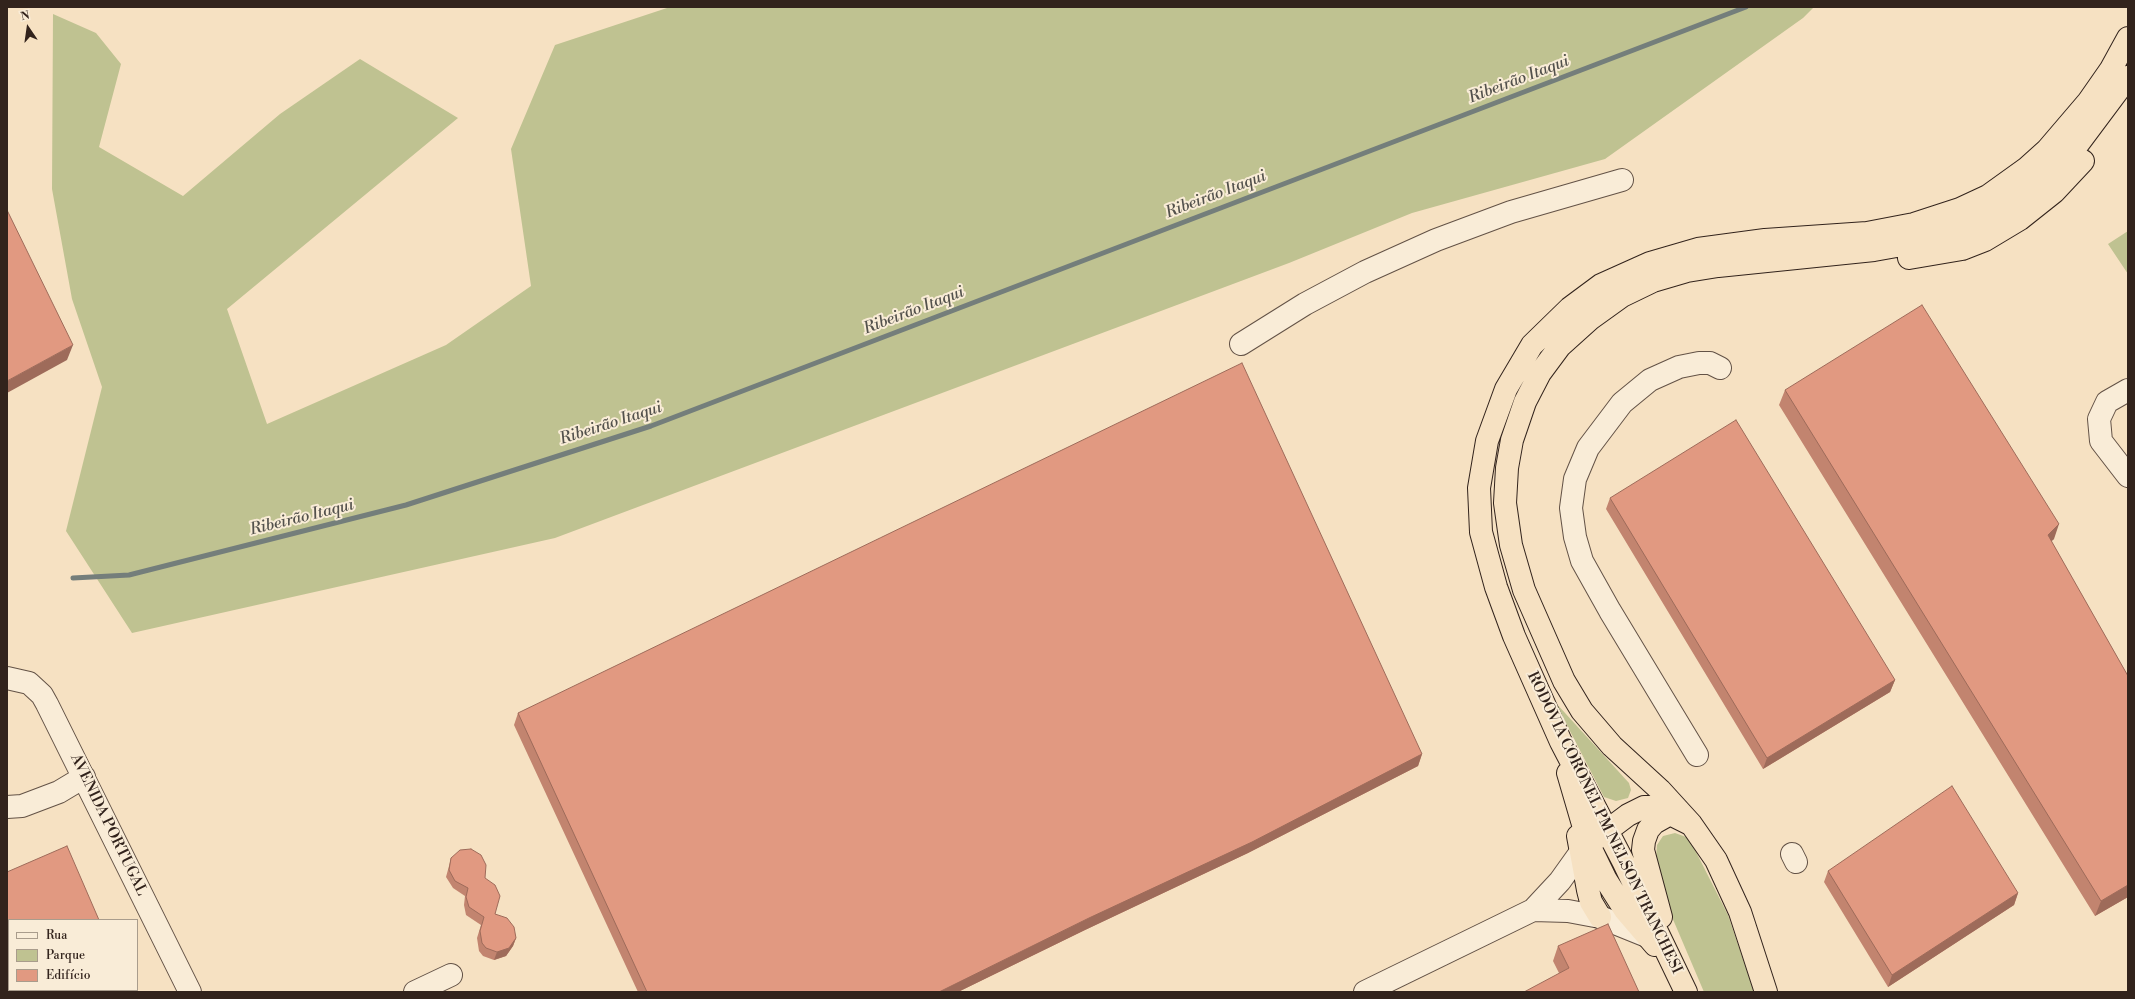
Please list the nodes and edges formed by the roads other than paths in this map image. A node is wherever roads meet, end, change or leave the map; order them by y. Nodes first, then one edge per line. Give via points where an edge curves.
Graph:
1 (2128, 38) edge
2 (2128, 77) edge
3 (2128, 101) edge
4 (1622, 180) dead end
5 (1653, 282) junction
6 (1241, 344) dead end
7 (1720, 368) dead end
8 (2128, 390) edge
9 (2128, 476) edge
10 (7, 678) edge
11 (1561, 742) junction
12 (1697, 755) dead end
13 (84, 777) junction
14 (7, 807) edge
15 (1670, 814) junction
16 (1691, 824) junction
17 (1608, 830) junction
18 (1585, 849) junction
19 (1533, 910) junction
20 (1600, 917) junction
21 (1647, 936) junction
22 (1675, 969) junction
23 (451, 975) dead end
24 (190, 992) edge
25 (415, 992) edge
26 (1365, 992) edge
27 (1686, 992) edge
28 (1766, 992) edge

1 - 11 highway, RODOVIA CORONEL PM NELSON TRANCHESI via 2111,69 2088,102 2048,150 2028,168 1988,196 1960,209 1914,224 1867,233 1765,240 1713,247 1650,263 1601,285 1570,308 1532,345 1506,389 1487,441 1479,488 1481,532 1496,588 1514,636
2 - 5 highway, RODOVIA CORONEL PM NELSON TRANCHESI via 2075,148 2052,171 2018,200 1991,218 1957,233 1874,250 1687,271
3 - 5 highway via 2091,152 2054,192 2020,219 1962,249 1885,263 1751,277
4 - 6 street via 1511,212 1436,240 1365,272 1305,304
5 - 16 highway, RODOVIA CORONEL PM NELSON TRANCHESI via 1622,296 1590,319 1560,346 1540,373 1525,402 1512,440 1505,503 1511,545 1524,590 1564,681 1582,711 1612,746 1660,790
7 - 12 street via 1710,363 1698,362 1679,367 1650,380 1622,404 1588,448 1575,479 1571,508 1582,561
8 - 9 street via 2107,402 2099,419 2101,440
10 - 13 street, AVENIDA PORTUGAL via 29,683 42,695
11 - 17 highway, RODOVIA CORONEL PM NELSON TRANCHESI
11 - 18 highway
13 - 14 street via 59,792 22,806
13 - 24 street, AVENIDA PORTUGAL
15 - 16 highway
15 - 17 highway via 1660,807 1644,807
15 - 22 highway via 1654,823 1648,830 1643,850
16 - 28 highway, RODOVIA CORONEL PM NELSON TRANCHESI via 1729,884
17 - 18 highway
17 - 22 highway, RODOVIA CORONEL PM NELSON TRANCHESI
18 - 19 street
18 - 20 highway via 1591,902
18 - 21 highway via 1625,910
19 - 20 street via 1568,911
19 - 26 street
20 - 21 street
21 - 22 highway
22 - 27 highway, RODOVIA CORONEL PM NELSON TRANCHESI
23 - 25 street

